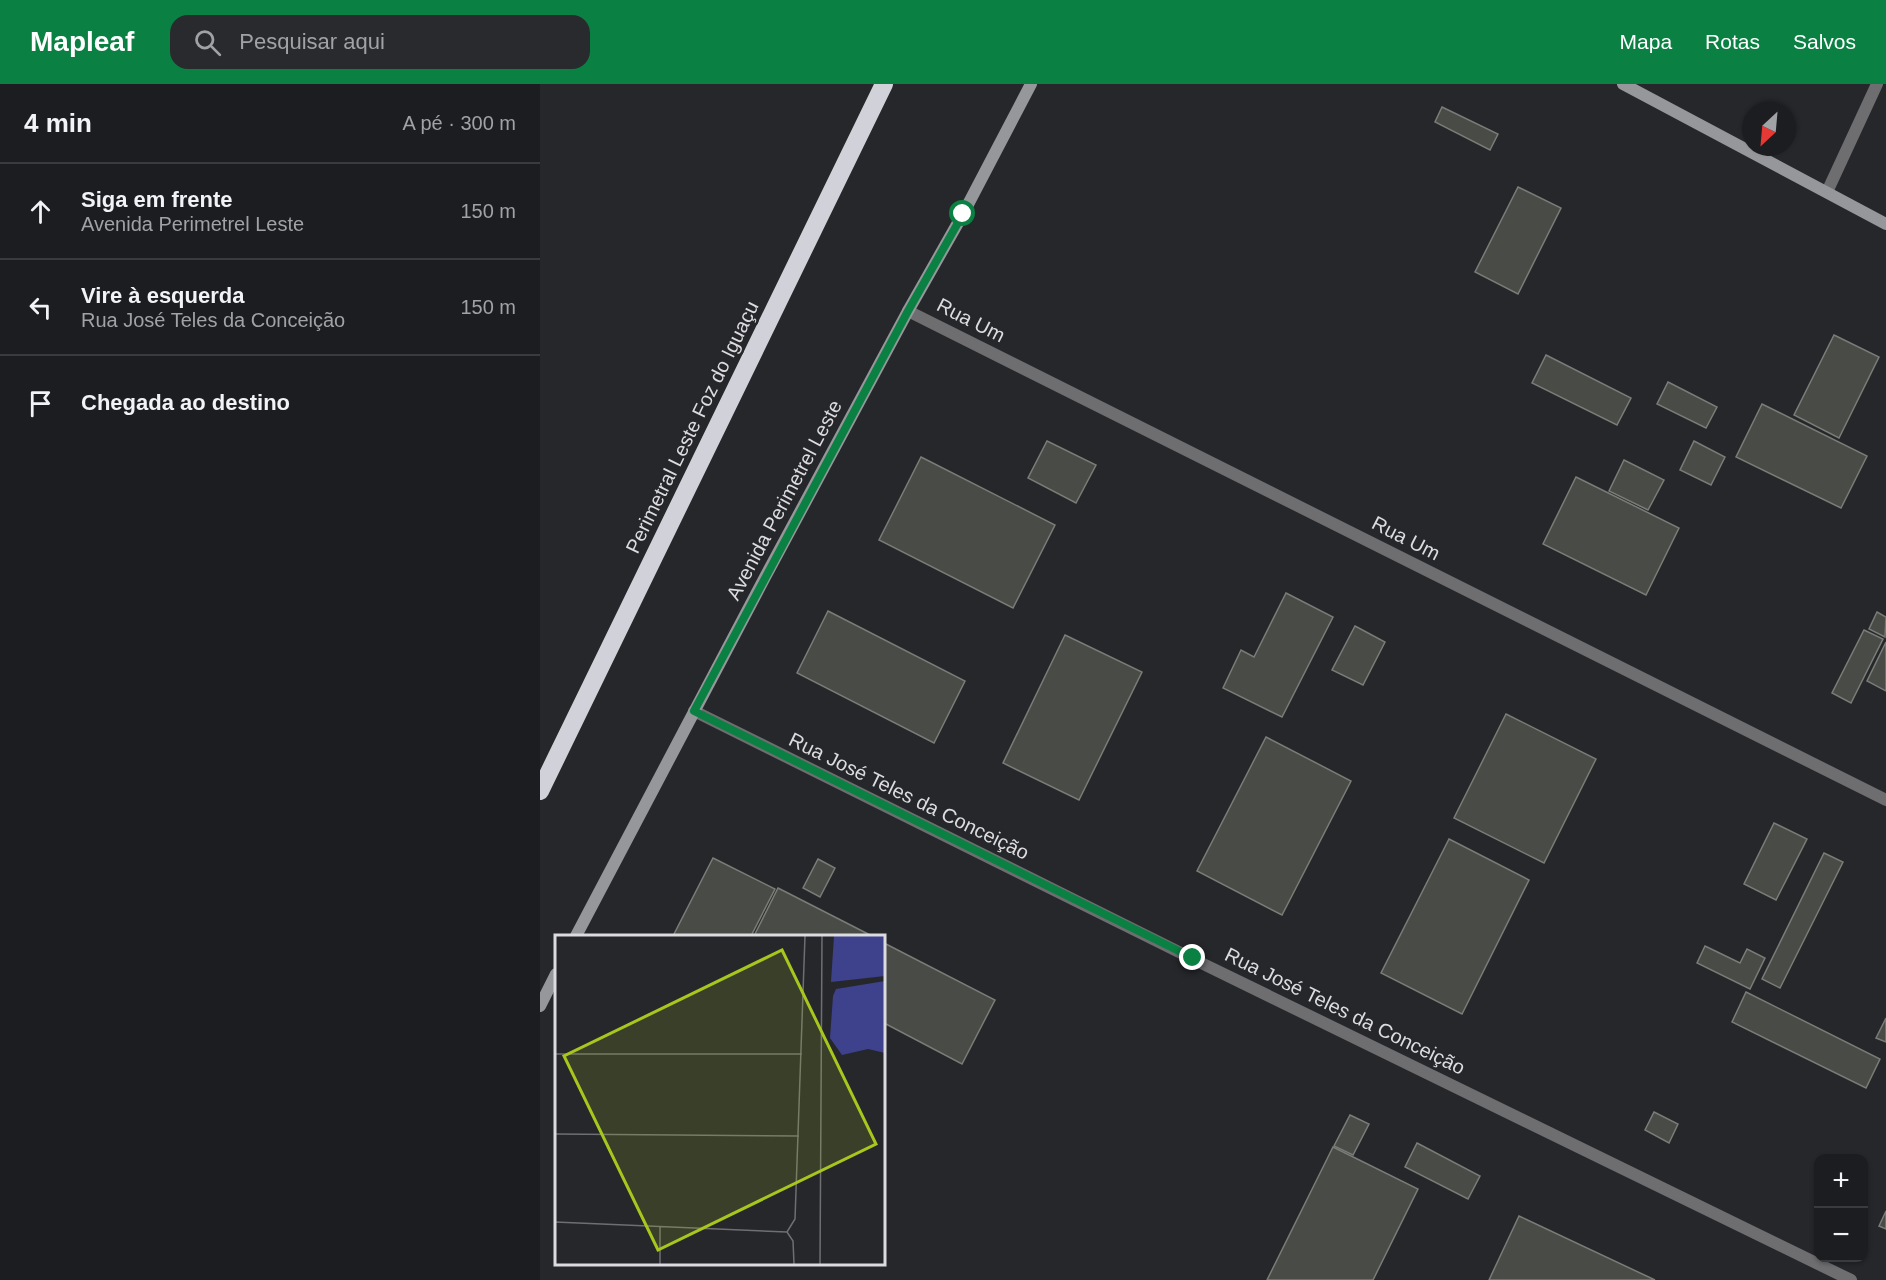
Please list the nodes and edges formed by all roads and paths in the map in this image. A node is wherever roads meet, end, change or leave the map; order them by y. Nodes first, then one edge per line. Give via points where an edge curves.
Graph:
1 (884, 84) edge
2 (1031, 84) edge
3 (1623, 84) edge
4 (1877, 84) edge
5 (1827, 192) junction
6 (1886, 224) edge
7 (908, 311) junction
8 (694, 711) junction
9 (540, 791) edge
10 (1886, 800) edge
11 (577, 935) edge
12 (555, 976) edge
13 (540, 1006) edge
14 (1851, 1280) edge

1 - 9 highway, Perimetral Leste Foz do Iguaçu
2 - 7 street, Avenida Perimetrel Leste
3 - 5 street
4 - 5 street
5 - 6 street
7 - 8 street, Avenida Perimetrel Leste
7 - 10 street, Rua Um
8 - 11 street, Avenida Perimetrel Leste
8 - 14 street, Rua José Teles da Conceição
12 - 13 street

